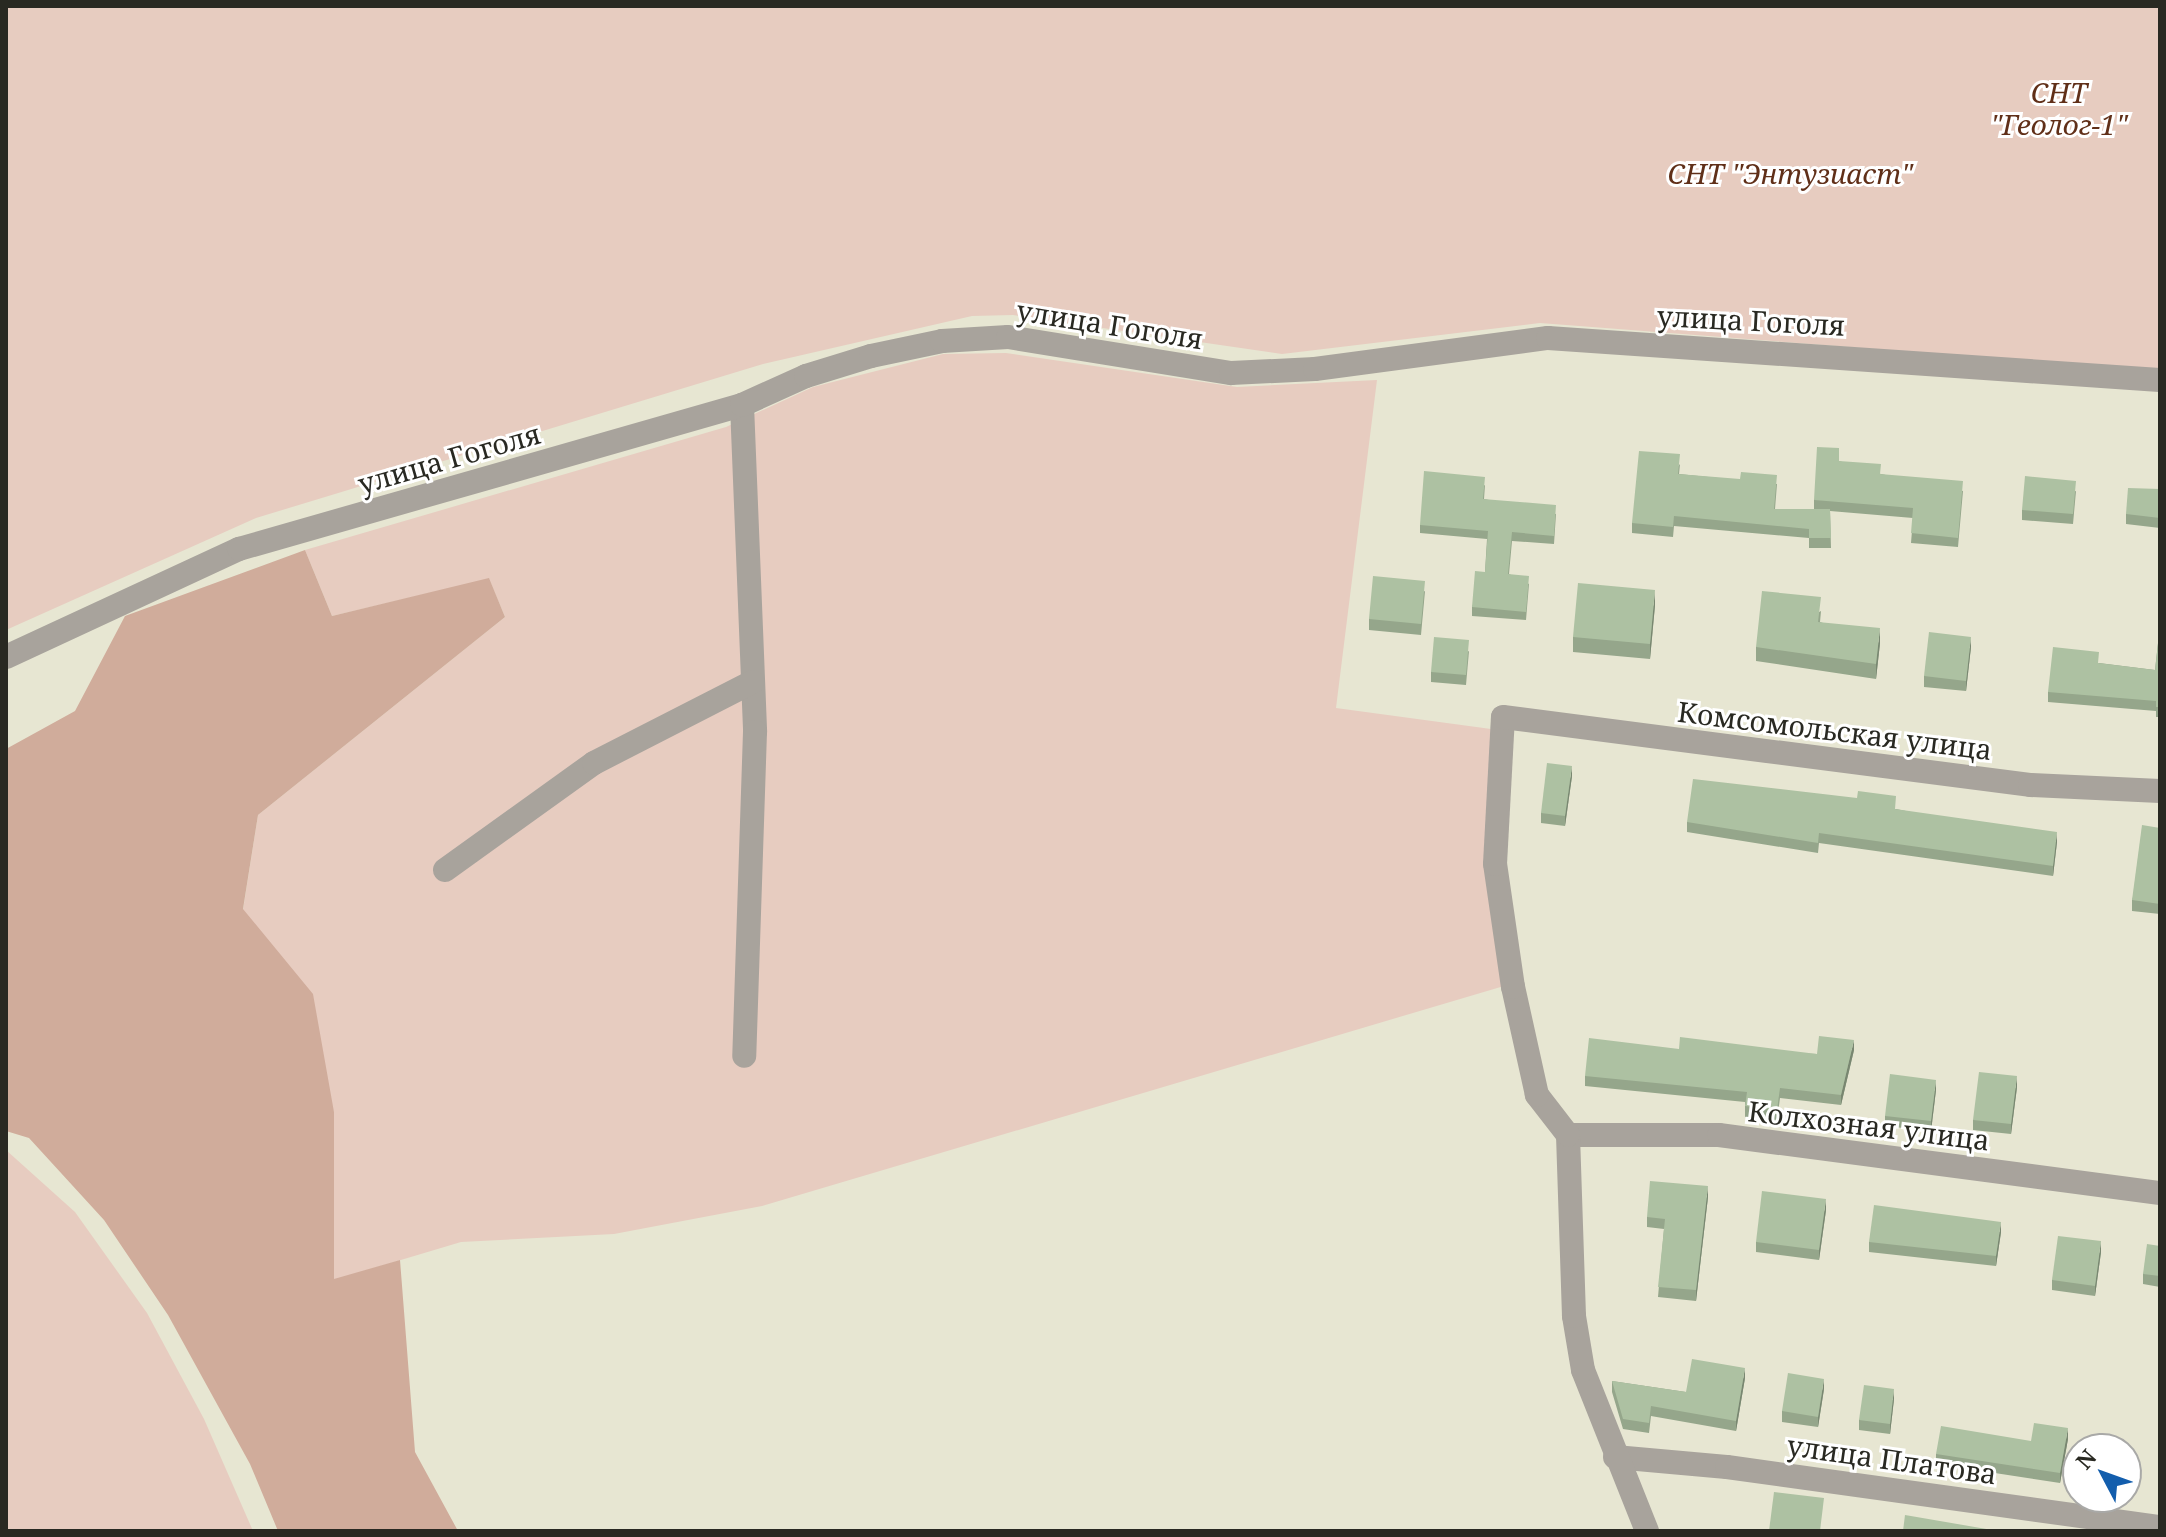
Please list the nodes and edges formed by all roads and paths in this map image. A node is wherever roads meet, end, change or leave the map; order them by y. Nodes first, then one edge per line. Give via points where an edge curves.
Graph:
1 (2160, 380) edge
2 (742, 405) junction
3 (6, 657) edge
4 (752, 682) junction
5 (2160, 791) edge
6 (445, 870) dead end
7 (744, 1056) dead end
8 (1568, 1135) junction
9 (2160, 1193) edge
10 (1615, 1457) junction
11 (2160, 1527) edge
12 (1647, 1531) edge

1 - 2 street, улица Гоголя via 1548,338 1315,369 1231,373 1008,337 942,341 871,356 806,376
2 - 3 street, улица Гоголя via 239,549
2 - 4 street
4 - 6 street via 594,763
4 - 7 street via 755,732
5 - 8 street, Комсомольская улица via 2030,785 1503,717 1495,864 1513,987 1537,1095
8 - 9 street, Колхозная улица via 1719,1135
8 - 10 street via 1574,1316 1583,1370
10 - 11 street, улица Платова via 1743,1469
10 - 12 street

